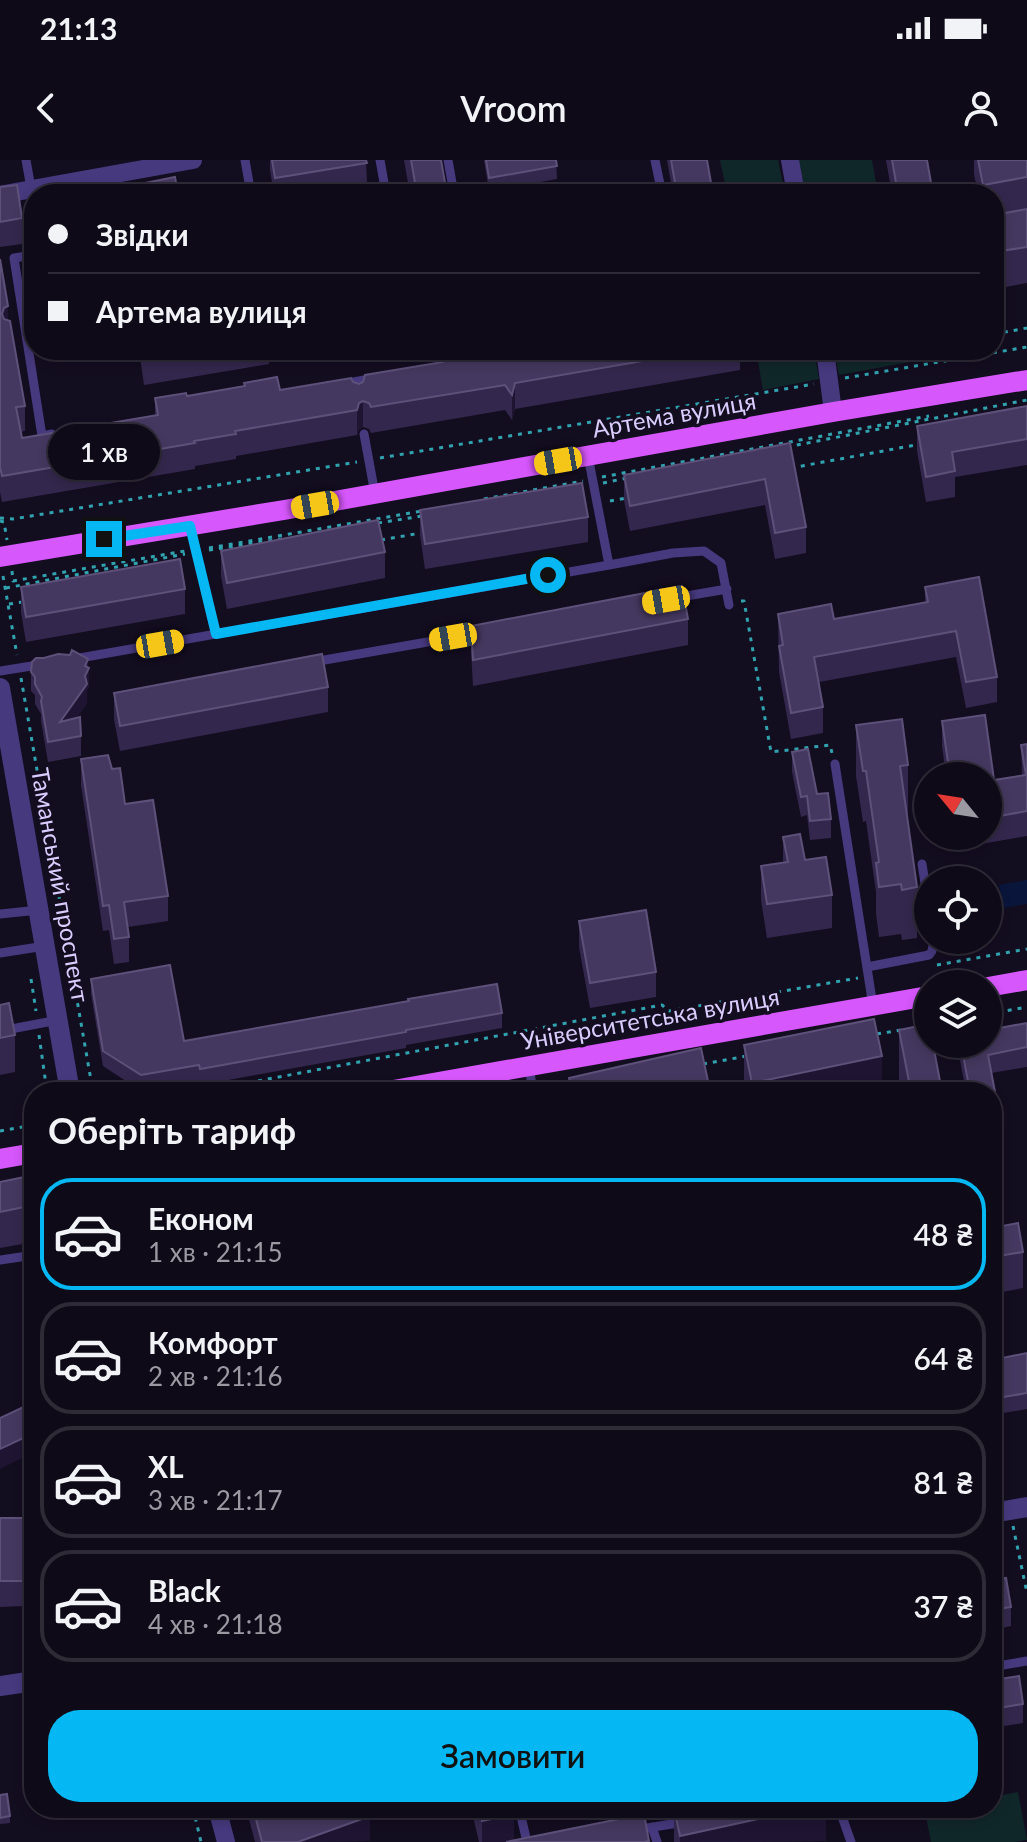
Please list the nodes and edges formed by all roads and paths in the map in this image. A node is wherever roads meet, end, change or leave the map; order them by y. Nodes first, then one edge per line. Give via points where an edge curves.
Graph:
1 (26, 160) edge
2 (193, 160) edge
3 (245, 160) edge
4 (380, 160) edge
5 (448, 160) edge
6 (655, 160) edge
7 (790, 160) edge
8 (31, 184) edge
9 (89, 184) edge
10 (249, 184) edge
11 (384, 184) edge
12 (452, 184) edge
13 (660, 184) edge
14 (794, 184) edge
15 (0, 195) edge
16 (24, 196) edge
17 (24, 256) edge
18 (1027, 328) edge
19 (1004, 332) edge
20 (24, 346) edge
21 (1027, 347) edge
22 (1004, 349) edge
23 (27, 360) edge
24 (851, 360) edge
25 (883, 360) edge
26 (827, 365) edge
27 (384, 377) edge
28 (1027, 380) edge
29 (339, 385) edge
30 (1027, 398) edge
31 (833, 412) junction
32 (57, 433) edge
33 (364, 434) dead end
34 (920, 444) edge
35 (588, 456) junction
36 (369, 460) junction
37 (781, 469) edge
38 (655, 473) edge
39 (639, 476) edge
40 (593, 482) junction
41 (375, 494) junction
42 (628, 497) edge
43 (484, 502) edge
44 (597, 503) junction
45 (422, 513) edge
46 (0, 519) edge
47 (190, 526) junction
48 (420, 533) edge
49 (376, 541) edge
50 (195, 551) junction
51 (4, 562) edge
52 (609, 565) junction
53 (4, 586) edge
54 (727, 589) junction
55 (664, 600) edge
56 (23, 601) edge
57 (9, 604) junction
58 (729, 605) joint
59 (492, 630) edge
60 (216, 634) junction
61 (65, 660) edge
62 (49, 663) edge
63 (305, 664) edge
64 (19, 668) junction
65 (0, 671) edge
66 (0, 688) edge
67 (835, 764) joint
68 (39, 910) junction
69 (0, 914) edge
70 (45, 946) junction
71 (1027, 949) edge
72 (0, 953) edge
73 (930, 954) edge
74 (927, 966) dead end
75 (868, 972) junction
76 (1027, 980) edge
77 (1002, 984) edge
78 (914, 999) edge
79 (873, 1006) junction
80 (1027, 1007) edge
81 (1002, 1011) edge
82 (58, 1020) junction
83 (905, 1029) edge
84 (0, 1031) edge
85 (878, 1034) edge
86 (755, 1055) edge
87 (529, 1066) junction
88 (693, 1066) edge
89 (68, 1082) edge
90 (91, 1082) edge
91 (252, 1082) edge
92 (439, 1082) edge
93 (533, 1082) edge
94 (24, 1127) edge
95 (0, 1131) edge
96 (24, 1155) edge
97 (0, 1159) edge
98 (24, 1256) edge
99 (0, 1260) edge
100 (1010, 1510) edge
101 (1027, 1593) edge
102 (1027, 1661) edge
103 (1002, 1665) edge
104 (24, 1682) edge
105 (0, 1686) edge
106 (195, 1818) edge
107 (220, 1818) edge
108 (521, 1818) edge
109 (843, 1818) edge
110 (697, 1819) edge
111 (652, 1827) junction
112 (625, 1832) edge
113 (201, 1842) edge
114 (226, 1842) edge
115 (527, 1842) edge
116 (657, 1842) edge
117 (851, 1842) edge

1 - 8 lane
2 - 9 street
3 - 10 lane
4 - 11 lane
5 - 12 lane
6 - 13 lane
7 - 14 street
15 - 16 street
17 - 20 lane via 14,258
18 - 19 path
21 - 22 path
23 - 32 lane via 42,436
24 - 26 path
25 - 26 path
26 - 31 street
26 - 36 path
27 - 29 lane via 355,387
28 - 31 main road, Артема вулиця
30 - 38 path
30 - 40 path
31 - 35 main road, Артема вулиця
33 - 36 lane
34 - 37 path
35 - 40 lane
35 - 41 main road, Артема вулиця
36 - 41 lane
36 - 46 path
39 - 40 path
40 - 43 path
40 - 44 lane
41 - 47 main road, Артема вулиця
42 - 44 path
44 - 52 lane
45 - 50 path
46 - 51 path
47 - 50 lane
47 - 51 main road, Артема вулиця
48 - 49 path
50 - 51 path via 13,581
50 - 53 path
50 - 60 lane
51 - 53 path
52 - 54 lane via 704,551 721,563
52 - 60 lane
53 - 57 path
54 - 55 lane
54 - 58 lane
56 - 57 path
57 - 64 path
58 - 67 path via 744,601 771,752 830,745
59 - 63 lane
60 - 61 lane
62 - 64 lane
64 - 65 lane
64 - 90 path
66 - 68 street, Таманський проспект
67 - 75 lane
68 - 69 lane
68 - 70 street, Таманський проспект
70 - 72 lane
70 - 82 street, Таманський проспект
71 - 74 path
73 - 75 lane
75 - 79 lane
75 - 91 path
76 - 77 main road
78 - 79 main road, Університетська вулиця
79 - 87 main road, Університетська вулиця
80 - 81 path
82 - 84 lane
82 - 89 street, Таманський проспект
83 - 85 path
86 - 88 path
87 - 92 main road, Університетська вулиця
87 - 93 lane
94 - 95 path
96 - 97 main road
98 - 99 lane
100 - 101 path
102 - 103 lane
104 - 105 street
106 - 113 path
107 - 114 street
108 - 115 lane
109 - 117 lane
110 - 111 lane
111 - 112 lane
111 - 116 lane

